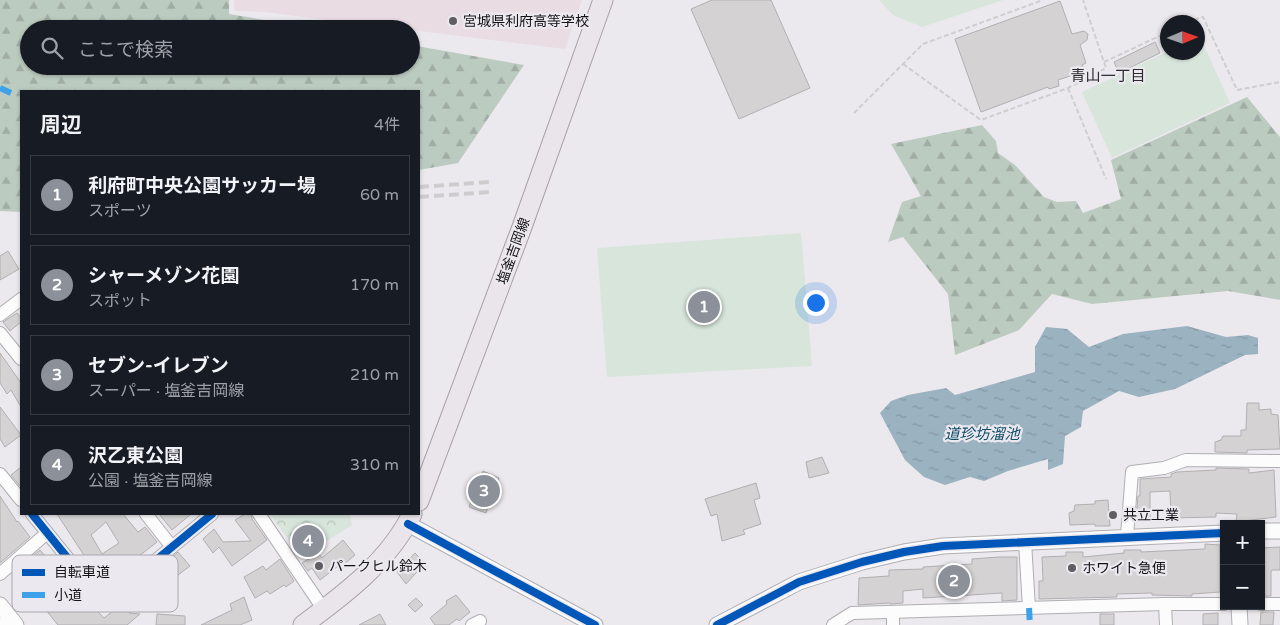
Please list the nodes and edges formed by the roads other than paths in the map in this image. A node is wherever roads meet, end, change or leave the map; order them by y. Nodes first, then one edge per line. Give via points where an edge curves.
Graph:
1 (603, 0) edge
2 (20, 300) edge
3 (0, 315) edge
4 (0, 332) edge
5 (20, 358) edge
6 (1280, 461) edge
7 (0, 474) edge
8 (420, 498) edge
9 (20, 499) edge
10 (33, 515) edge
11 (147, 515) edge
12 (211, 515) edge
13 (260, 515) edge
14 (410, 519) edge
15 (1280, 530) edge
16 (1265, 531) edge
17 (47, 532) junction
18 (1220, 533) edge
19 (1127, 536) junction
20 (1025, 542) junction
21 (172, 547) junction
22 (21, 555) edge
23 (65, 555) edge
24 (162, 555) edge
25 (12, 563) edge
26 (0, 574) edge
27 (1165, 604) junction
28 (1220, 604) edge
29 (1265, 604) edge
30 (1280, 604) edge
31 (0, 605) edge
32 (1029, 608) junction
33 (324, 610) junction
34 (1239, 610) edge
35 (893, 619) edge
36 (9, 622) edge
37 (303, 625) edge
38 (595, 625) edge
39 (717, 625) edge
40 (833, 625) edge
41 (1166, 625) edge
42 (1240, 625) edge

1 - 8 main road, 塩釜吉岡線
2 - 3 street
4 - 5 street
6 - 19 street via 1186,460 1164,468 1132,472
7 - 9 street
10 - 17 street
11 - 21 street
12 - 21 street
13 - 33 street
14 - 33 main road via 379,562
14 - 38 street
15 - 16 street
17 - 22 street
17 - 23 street
18 - 19 street
19 - 20 street
20 - 32 street
20 - 39 street via 943,546 862,562 799,582
21 - 24 street
25 - 26 street
27 - 28 street
27 - 32 street
27 - 41 street
29 - 30 street
31 - 36 street
32 - 35 street
33 - 37 main road
34 - 42 street
35 - 40 street via 852,613

